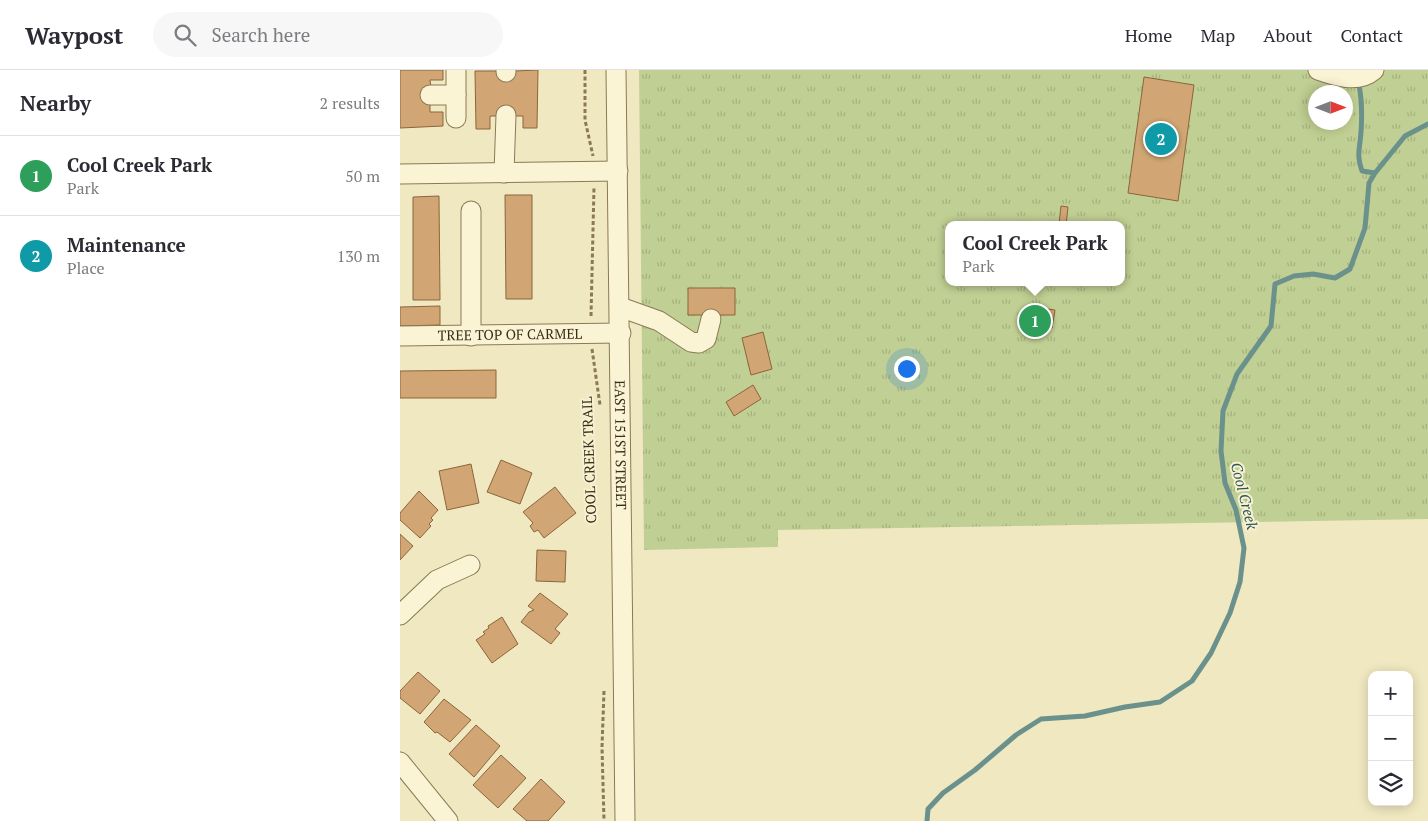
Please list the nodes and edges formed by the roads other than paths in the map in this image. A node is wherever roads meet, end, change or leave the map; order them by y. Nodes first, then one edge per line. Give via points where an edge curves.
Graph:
1 (456, 70) edge
2 (616, 70) edge
3 (1318, 70) edge
4 (1374, 70) edge
5 (456, 94) junction
6 (430, 95) dead end
7 (506, 115) dead end
8 (456, 118) dead end
9 (618, 171) junction
10 (504, 173) junction
11 (400, 174) edge
12 (471, 210) dead end
13 (620, 307) junction
14 (711, 319) dead end
15 (621, 333) junction
16 (400, 336) edge
17 (471, 336) junction
18 (470, 565) dead end
19 (400, 615) edge
20 (400, 762) edge
21 (437, 817) edge
22 (625, 821) edge

1 - 5 street
2 - 9 street, EAST 151ST STREET
3 - 4 street via 1342,79
5 - 6 street
5 - 8 street
7 - 10 street
9 - 10 street
9 - 13 street, EAST 151ST STREET
10 - 11 street
12 - 17 street
13 - 14 street via 659,322 691,342 706,339
13 - 15 street, EAST 151ST STREET
15 - 17 street, TREE TOP OF CARMEL
15 - 22 street, EAST 151ST STREET
16 - 17 street, TREE TOP OF CARMEL
18 - 19 street via 437,580
20 - 21 street

